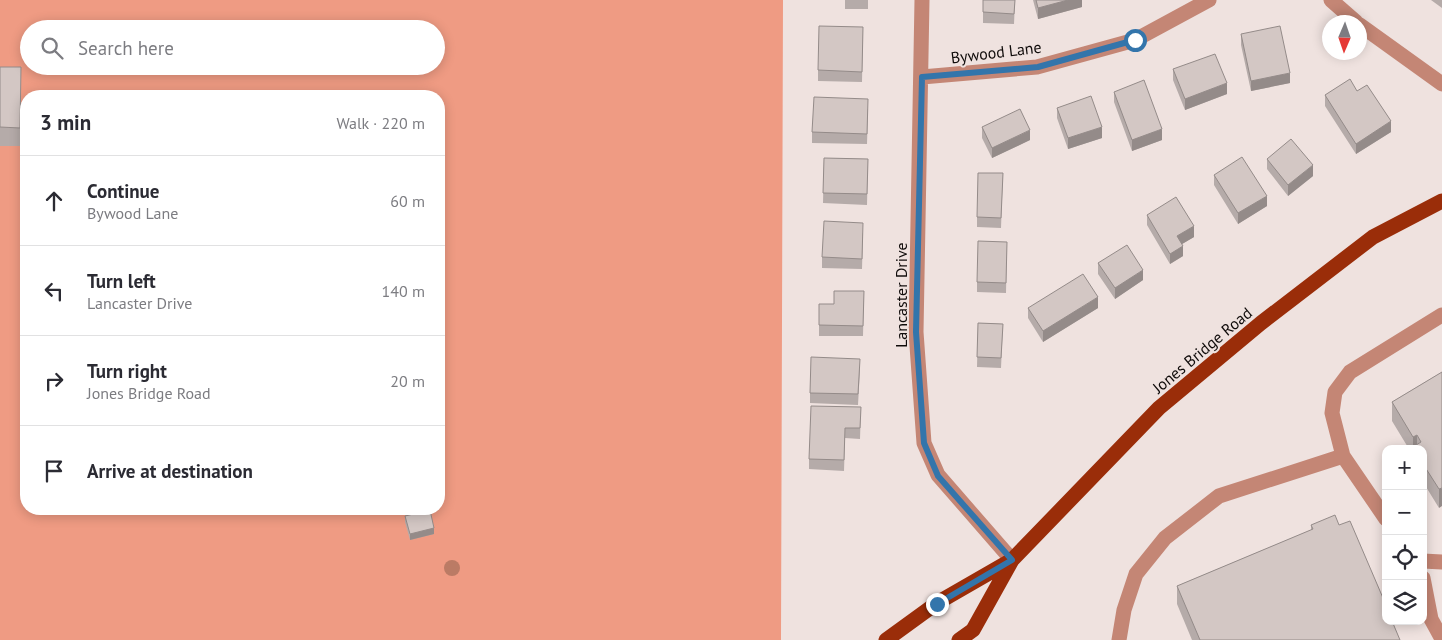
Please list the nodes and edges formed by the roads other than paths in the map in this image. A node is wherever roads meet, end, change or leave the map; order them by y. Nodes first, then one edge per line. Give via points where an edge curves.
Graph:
1 (922, 0) edge
2 (1209, 0) edge
3 (1331, 0) edge
4 (1348, 15) edge
5 (1367, 30) edge
6 (922, 77) junction
7 (1442, 84) edge
8 (1442, 201) edge
9 (1442, 315) edge
10 (1343, 456) junction
11 (1382, 513) edge
12 (1012, 560) junction
13 (1427, 561) edge
14 (1442, 562) edge
15 (1423, 580) edge
16 (1442, 639) edge
17 (886, 640) edge
18 (959, 640) edge
19 (1119, 640) edge

1 - 6 street, Lancaster Drive
2 - 6 street, Bywood Lane via 1135,40 1046,64
3 - 4 street
5 - 7 street
6 - 12 street, Lancaster Drive via 916,332 924,443 938,476
8 - 12 main road, Jones Bridge Road via 1373,237 1239,341 1159,408
9 - 10 street via 1350,372 1335,392 1332,414
10 - 11 street
10 - 19 street via 1219,496 1165,538 1136,574 1124,610
12 - 17 main road, Jones Bridge Road via 937,604
12 - 18 main road, Jones Bridge Road via 973,630
13 - 14 street
15 - 16 street via 1431,619

